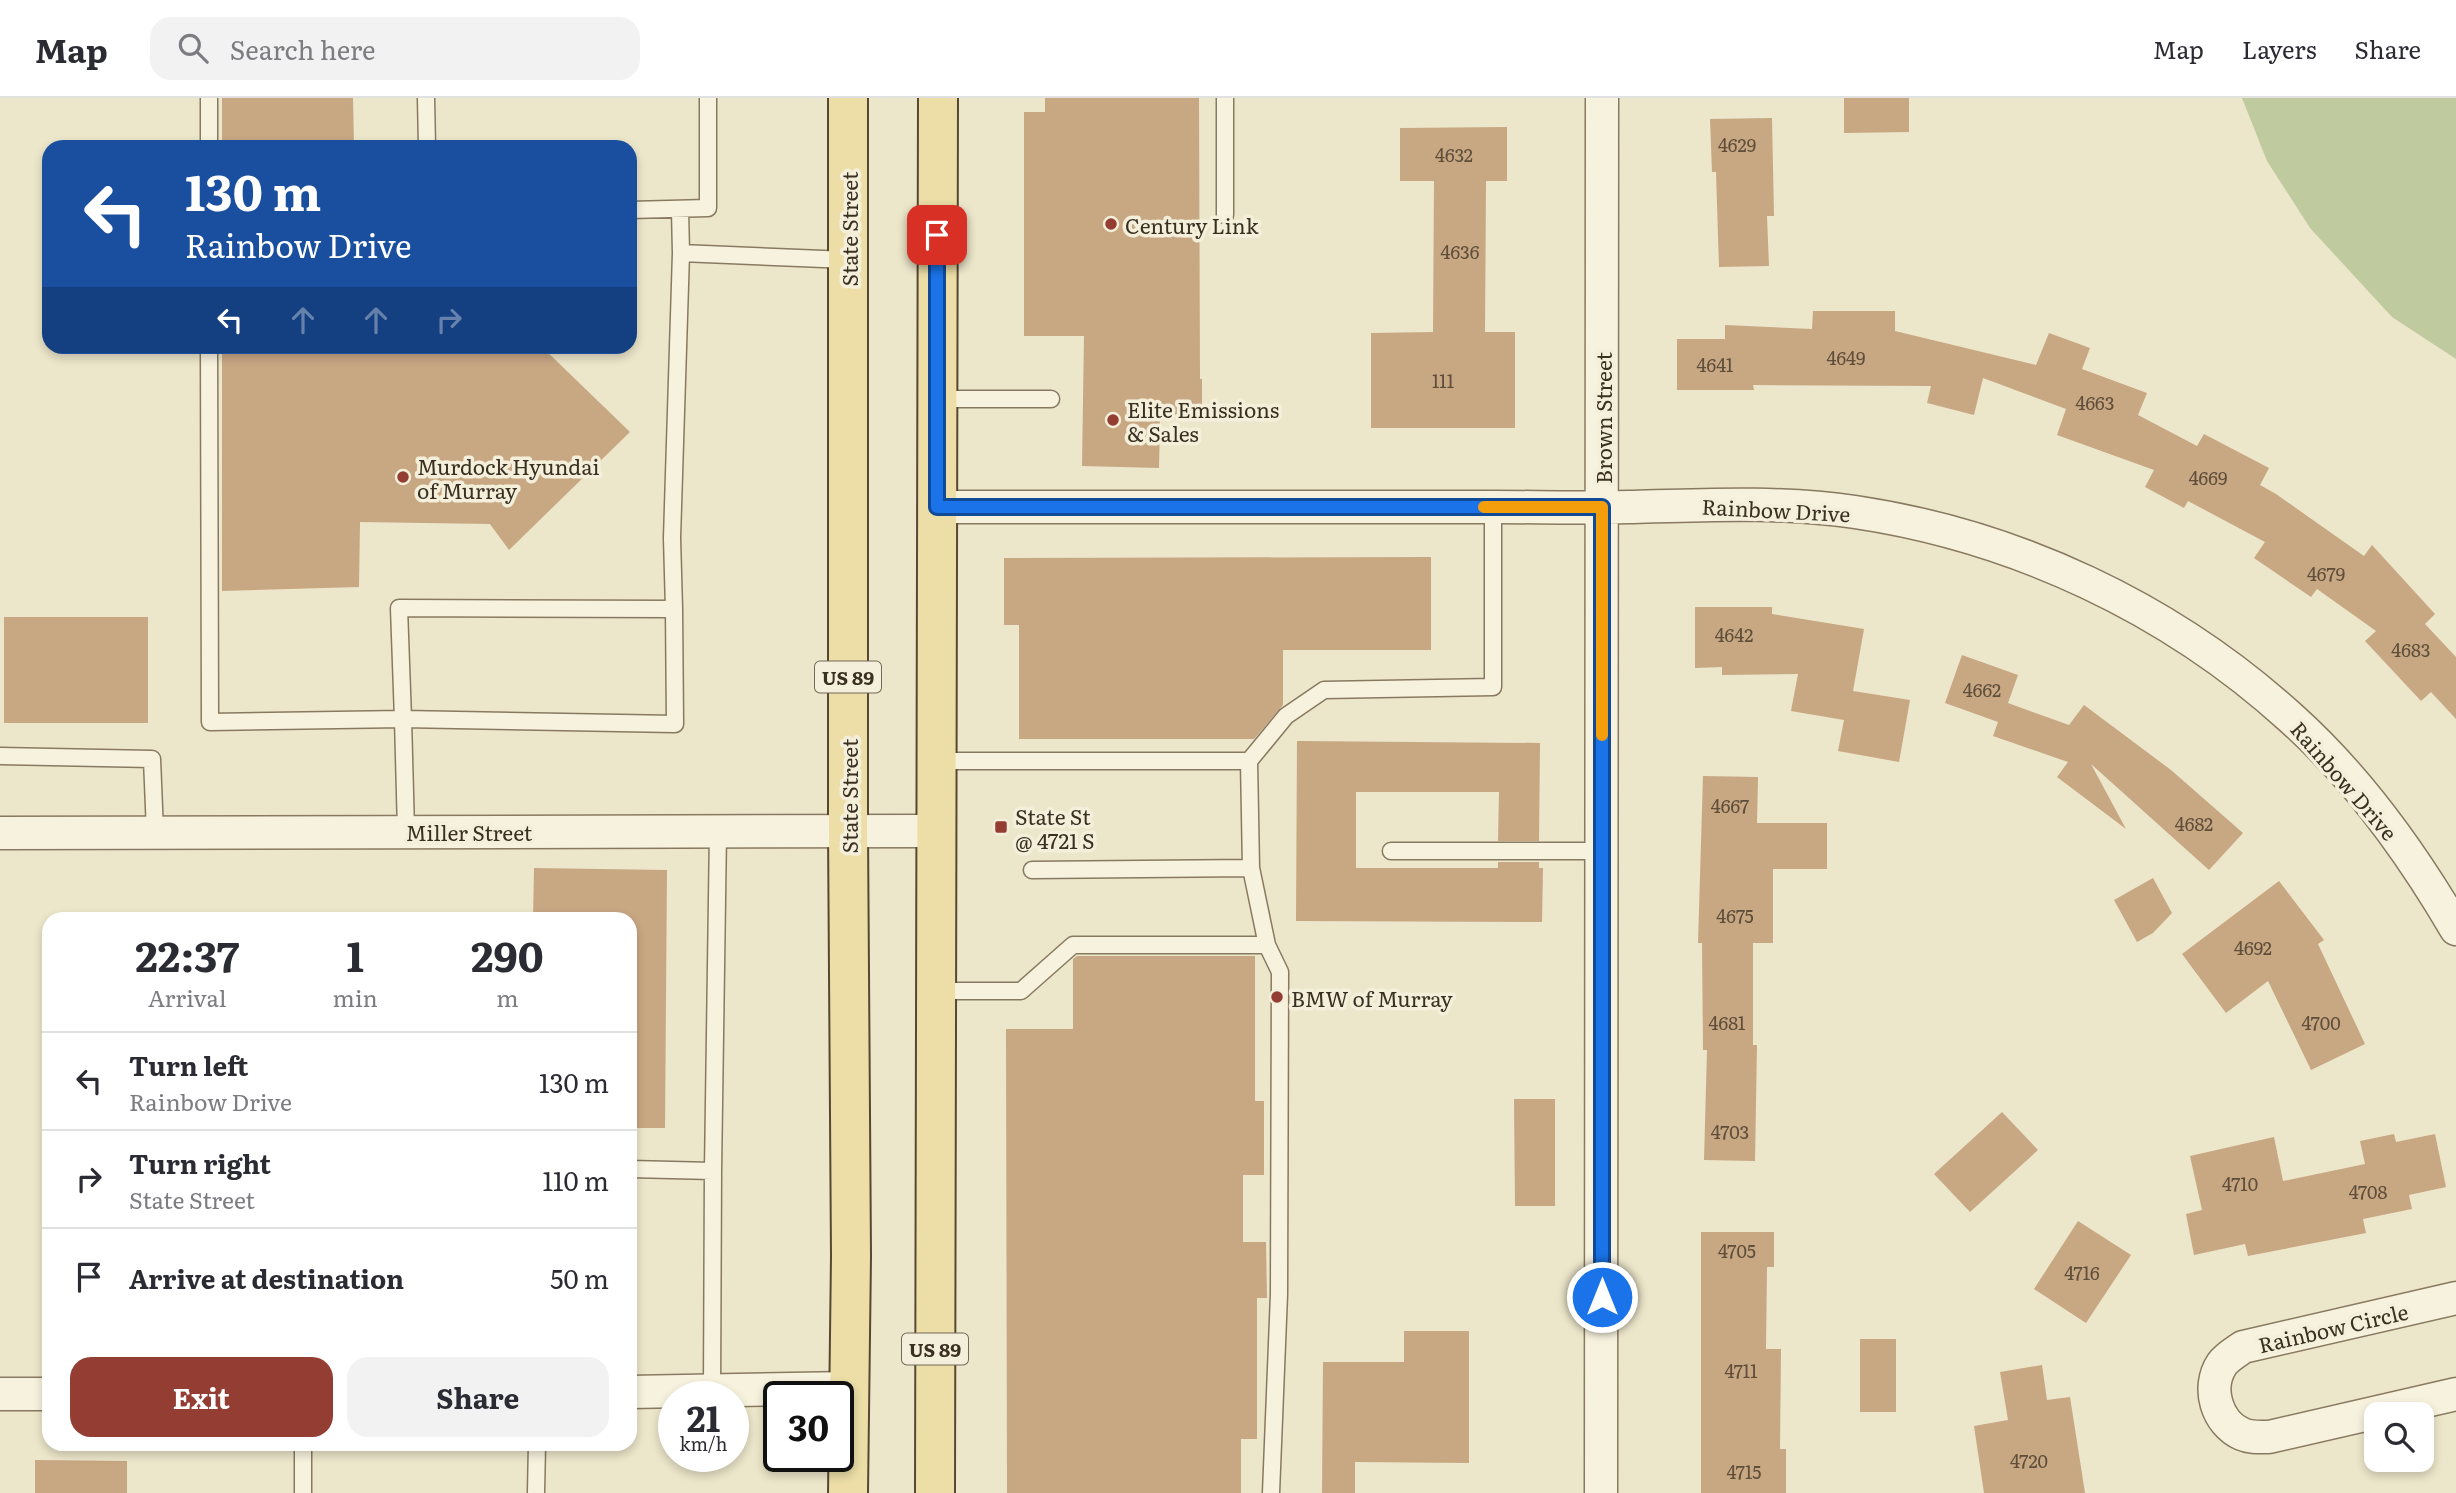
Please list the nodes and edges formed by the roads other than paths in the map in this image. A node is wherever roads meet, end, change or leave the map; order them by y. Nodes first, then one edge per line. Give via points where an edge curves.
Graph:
1 (209, 98) edge
2 (426, 98) edge
3 (708, 98) edge
4 (848, 98) edge
5 (937, 98) edge
6 (1225, 98) edge
7 (1602, 98) edge
8 (209, 140) edge
9 (427, 140) edge
10 (637, 210) edge
11 (680, 210) junction
12 (1225, 215) dead end
13 (681, 253) junction
14 (848, 260) junction
15 (209, 354) edge
16 (937, 399) junction
17 (1051, 400) dead end
18 (937, 507) junction
19 (1493, 507) junction
20 (1602, 507) junction
21 (674, 609) junction
22 (403, 719) junction
23 (0, 756) edge
24 (937, 761) junction
25 (1249, 761) junction
26 (406, 831) junction
27 (718, 831) junction
28 (848, 831) junction
29 (937, 831) junction
30 (155, 832) junction
31 (0, 833) edge
32 (1391, 851) dead end
33 (1602, 851) junction
34 (1251, 869) junction
35 (1032, 870) dead end
36 (2456, 929) edge
37 (1268, 944) junction
38 (937, 991) junction
39 (637, 1169) edge
40 (713, 1171) junction
41 (2456, 1298) edge
42 (712, 1381) edge
43 (850, 1381) edge
44 (637, 1392) edge
45 (658, 1392) edge
46 (0, 1394) edge
47 (42, 1394) edge
48 (2456, 1394) edge
49 (303, 1451) edge
50 (537, 1451) edge
51 (848, 1472) edge
52 (303, 1493) edge
53 (536, 1493) edge
54 (848, 1493) edge
55 (935, 1493) edge
56 (1271, 1493) edge
57 (1601, 1493) edge

1 - 8 lane
2 - 9 lane
3 - 11 lane via 708,208
4 - 14 main road, State Street / US 89
5 - 16 main road, US 89
6 - 12 lane
7 - 20 street, Brown Street
10 - 11 lane
11 - 13 lane
13 - 14 lane
13 - 21 lane
14 - 28 main road, State Street / US 89
15 - 22 lane via 210,722
16 - 17 lane
16 - 18 main road, US 89
18 - 19 street, Rainbow Drive
18 - 24 main road, US 89
19 - 20 street, Rainbow Drive
19 - 25 lane via 1493,687 1324,690 1286,716
20 - 33 street, Brown Street
20 - 36 street, Rainbow Drive via 1752,505 1854,512 1961,535 2098,587 2186,637 2292,718 2385,821
21 - 22 lane via 399,608
21 - 22 lane via 675,724
22 - 26 lane
23 - 30 lane via 152,759
24 - 25 lane
24 - 29 main road, US 89
25 - 34 lane
26 - 27 street, Miller Street
26 - 30 street, Miller Street
27 - 28 street, Miller Street
27 - 40 lane
28 - 29 street, Miller Street
28 - 43 main road, State Street / US 89
29 - 38 main road, US 89
30 - 31 street, Miller Street
32 - 33 lane
33 - 57 street, Brown Street
34 - 35 lane
34 - 37 lane
37 - 38 lane via 1073,945 1021,991
37 - 56 lane via 1280,972 1279,1294
38 - 55 main road, US 89
39 - 40 lane
40 - 42 lane
41 - 48 street, Rainbow Circle via 2243,1347 2222,1365 2214,1390 2216,1404 2231,1427 2256,1437
44 - 45 street
46 - 47 street
49 - 52 lane
50 - 53 lane
51 - 54 main road, State Street / US 89

